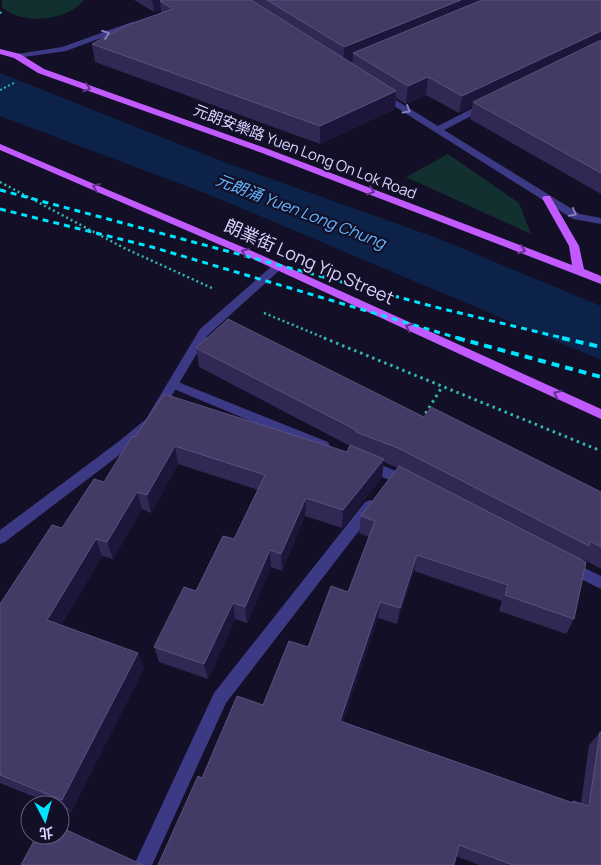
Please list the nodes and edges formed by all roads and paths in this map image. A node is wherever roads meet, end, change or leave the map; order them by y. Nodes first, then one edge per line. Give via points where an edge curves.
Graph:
1 (144, 21) edge
2 (0, 51) edge
3 (16, 56) junction
4 (20, 80) dead end
5 (0, 90) edge
6 (374, 90) edge
7 (493, 102) edge
8 (438, 129) junction
9 (0, 147) edge
10 (0, 182) edge
11 (547, 198) junction
12 (601, 221) edge
13 (277, 267) junction
14 (579, 272) junction
15 (601, 280) edge
16 (214, 289) dead end
17 (263, 313) dead end
18 (173, 384) junction
19 (442, 387) junction
20 (601, 414) edge
21 (420, 422) edge
22 (335, 450) edge
23 (601, 451) edge
24 (353, 458) edge
25 (394, 475) junction
26 (420, 489) edge
27 (0, 538) edge
28 (558, 561) edge
29 (601, 583) edge
30 (143, 865) edge

3 -> 1 street via 63,49
2 - 3 main road, 元朗安樂路 Yuen Long On Lok Road
3 -> 14 main road, 元朗安樂路 Yuen Long On Lok Road via 41,71 265,151
4 - 5 path
6 -> 8 street
7 - 8 street
8 - 11 street
13 -> 9 main road, 朗業街 Long Yip Street
10 - 16 path via 124,248
11 -> 12 street via 577,217
11 - 14 main road via 574,246
13 - 18 street via 204,332
20 -> 13 main road, 朗業街 Long Yip Street
14 - 15 main road, 元朗安樂路 Yuen Long On Lok Road
17 - 19 path
18 - 22 street
18 - 27 street via 150,422
19 - 21 path
19 - 23 path
24 - 25 street
25 - 26 street
25 - 30 street via 220,698
28 - 29 street

